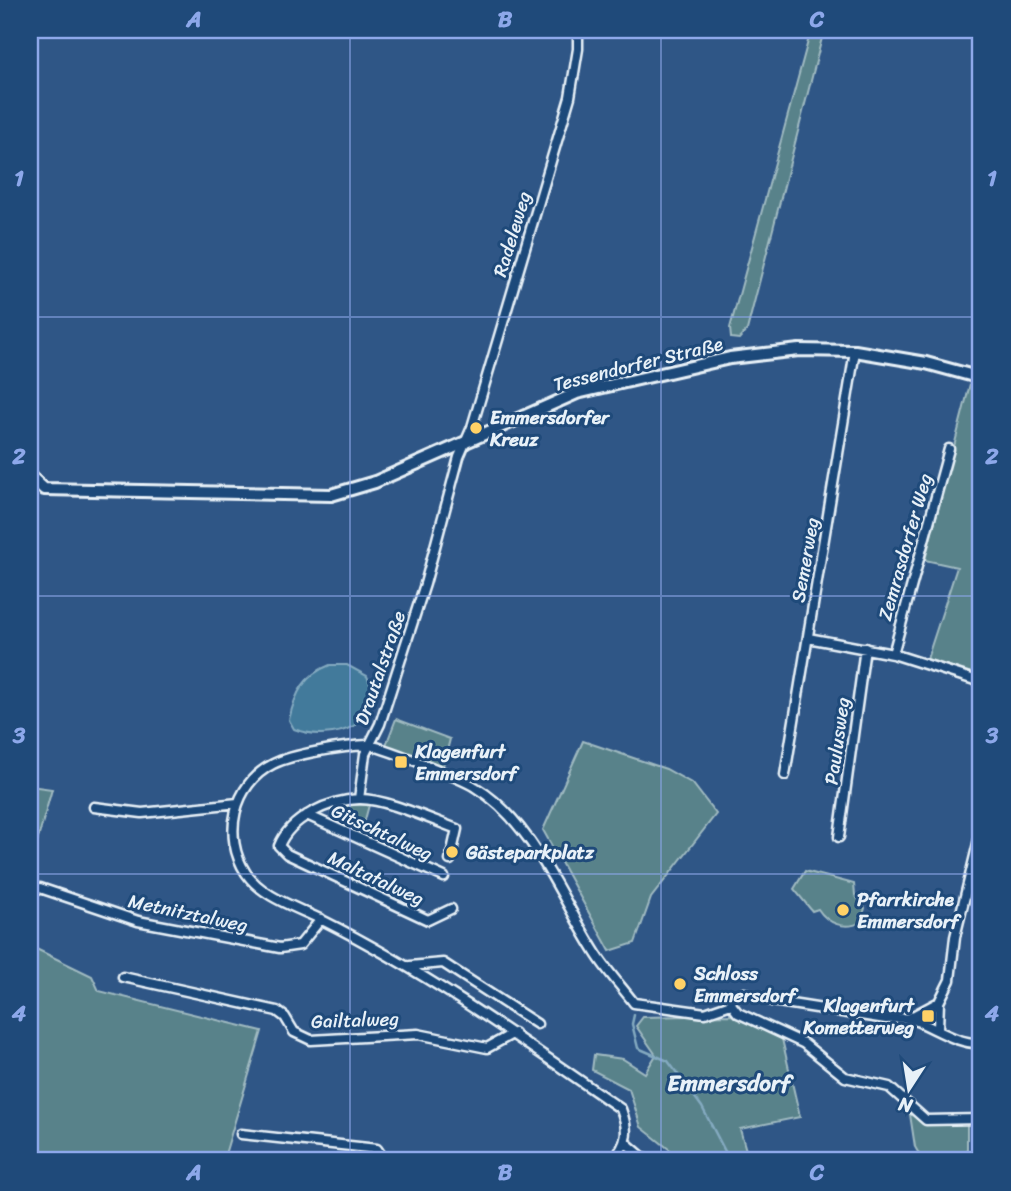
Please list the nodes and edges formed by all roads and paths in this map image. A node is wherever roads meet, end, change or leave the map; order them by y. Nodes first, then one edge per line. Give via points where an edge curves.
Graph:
1 (578, 30) edge
2 (855, 351) junction
3 (981, 379) edge
4 (463, 445) junction
5 (949, 449) dead end
6 (30, 476) edge
7 (44, 489) junction
8 (30, 490) edge
9 (808, 638) junction
10 (865, 648) junction
11 (893, 654) junction
12 (981, 681) edge
13 (369, 745) junction
14 (785, 775) dead end
15 (359, 799) junction
16 (238, 803) junction
17 (94, 807) dead end
18 (307, 815) junction
19 (981, 831) edge
20 (839, 837) dead end
21 (979, 853) edge
22 (450, 860) dead end
23 (444, 877) dead end
24 (40, 888) dead end
25 (451, 909) dead end
26 (321, 919) junction
27 (410, 966) junction
28 (123, 976) dead end
29 (939, 1002) junction
30 (731, 1004) junction
31 (909, 1018) junction
32 (537, 1024) dead end
33 (938, 1028) junction
34 (514, 1032) junction
35 (981, 1043) edge
36 (981, 1119) edge
37 (241, 1135) dead end
38 (625, 1142) junction
39 (385, 1161) edge
40 (613, 1161) edge
41 (647, 1161) edge

1 - 4 street, Radeleweg via 570,97
2 - 3 street, Tessendorfer Straße via 926,363
2 - 4 street, Tessendorfer Straße via 799,350 730,358 577,394
2 - 9 street, Semerweg
4 - 7 street, Tessendorfer Straße via 331,495
4 - 13 street, Drautalstraße via 425,584
5 - 11 street, Zemrasdorfer Weg
6 - 7 street
7 - 8 street
9 - 10 street
9 - 14 street, Semerweg
10 - 11 street
10 - 20 street, Paulusweg
11 - 12 street
13 - 15 street
13 - 16 street, Drautalstraße via 273,764 257,776
13 - 30 street via 463,779 493,800 520,828 596,955 634,1003 705,1013
15 - 18 street
15 - 22 street via 457,829
16 - 17 street via 142,813
16 - 26 street, Drautalstraße via 233,844 247,874 273,896
18 - 23 street, Gitschtalweg
18 - 25 street, Maltatalweg via 284,835 279,846 287,854 428,920
19 - 21 street
21 - 29 street via 955,937 950,980
24 - 26 street, Metnitztalweg via 138,921 280,948 300,945
26 - 27 street, Drautalstraße
27 - 32 street via 443,962
27 - 34 street, Drautalstraße
28 - 34 street, Gailtalweg via 277,1011 294,1032 310,1040 418,1034 487,1048
29 - 31 street
29 - 33 street
30 - 31 street via 733,997 744,993 872,1018
30 - 36 street via 738,1013 803,1043 845,1077 889,1087 926,1120
31 - 33 street
33 - 35 street via 963,1043
34 - 38 street, Drautalstraße via 621,1109 629,1129
37 - 39 street via 377,1149
38 - 40 street
38 - 41 street

